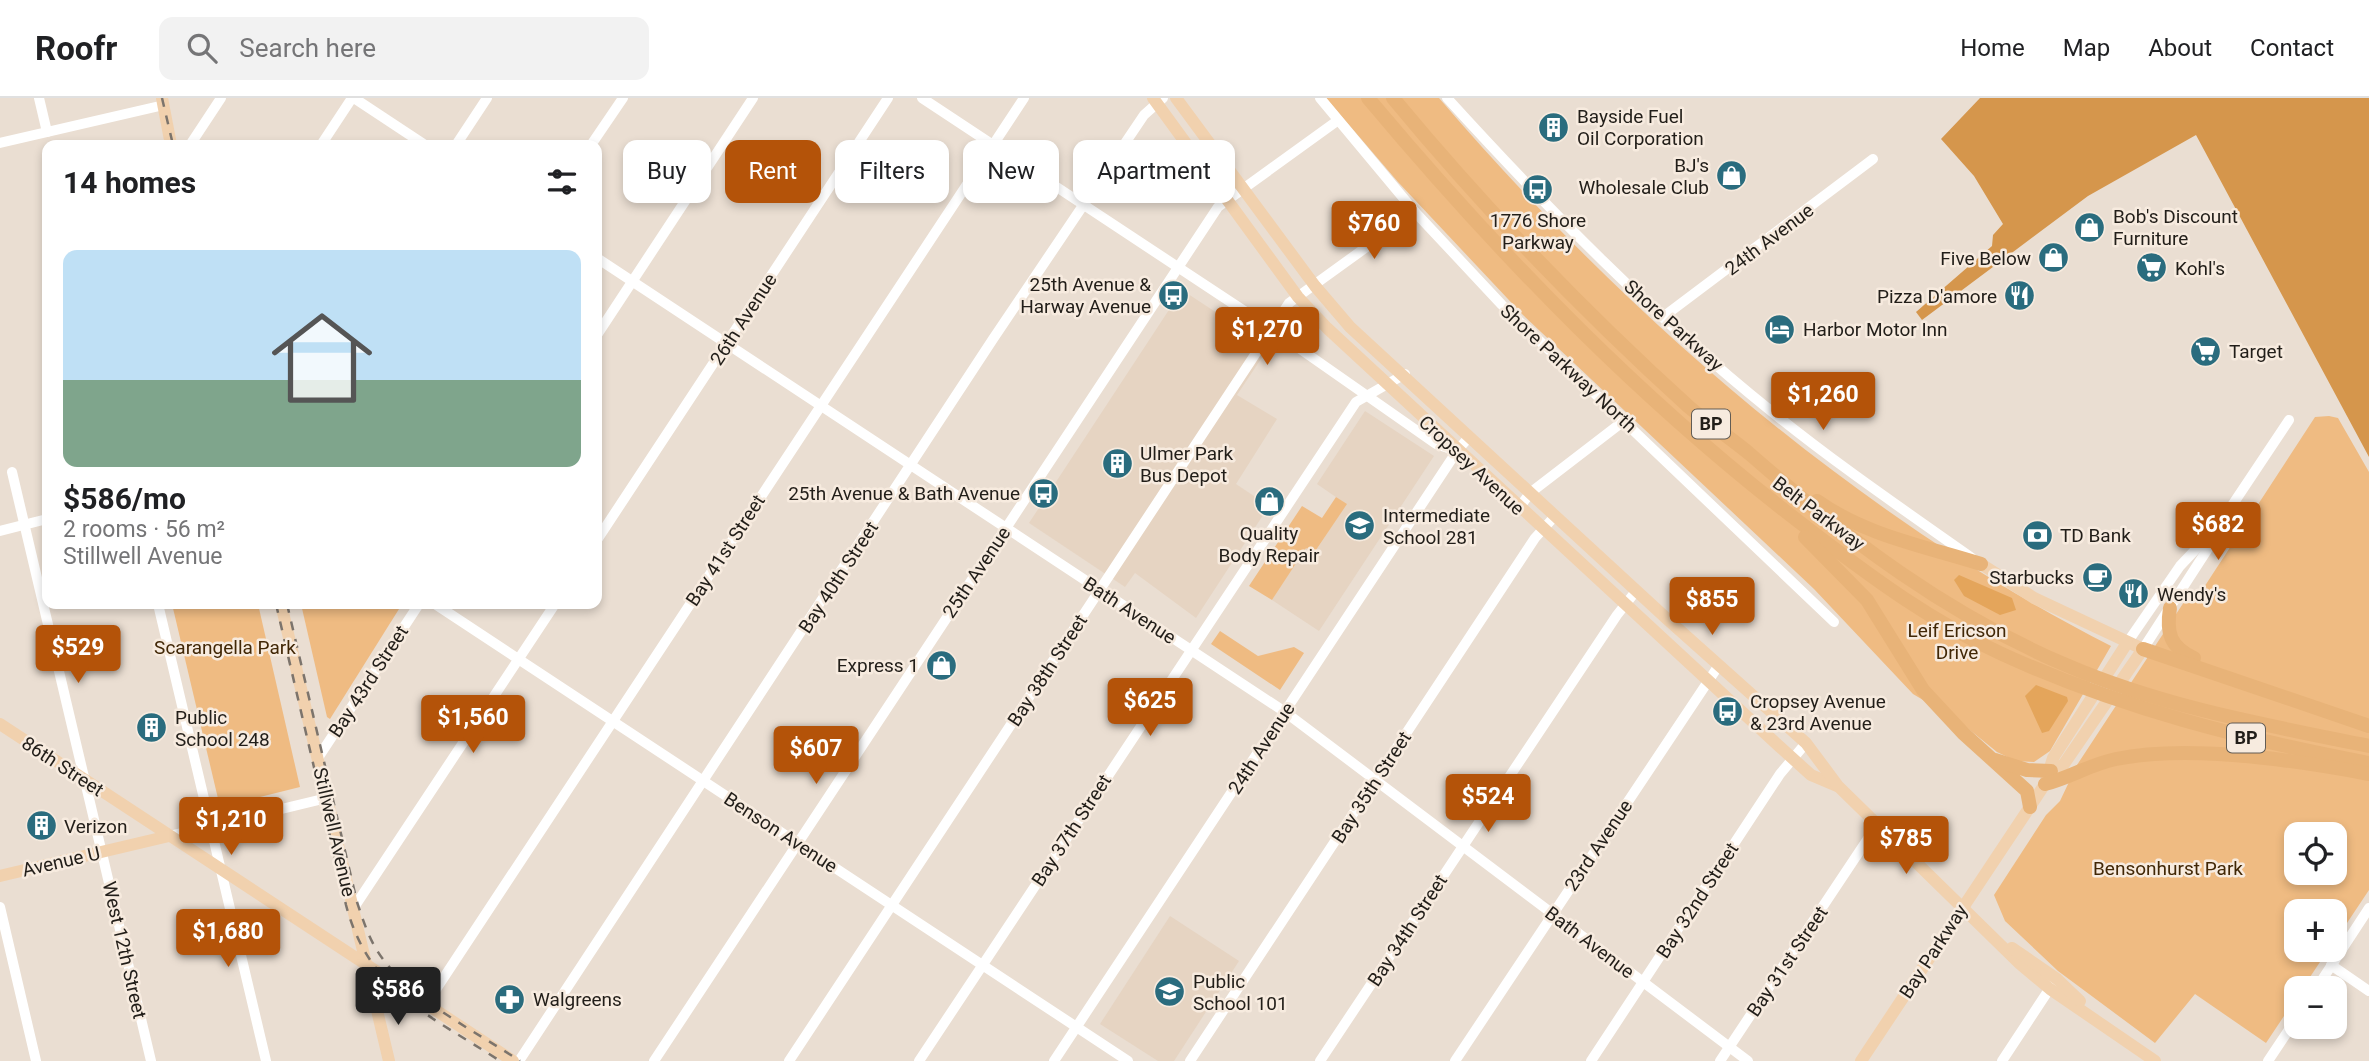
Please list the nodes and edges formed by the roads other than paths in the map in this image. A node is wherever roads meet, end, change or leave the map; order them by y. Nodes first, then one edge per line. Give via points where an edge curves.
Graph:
1 (39, 98) edge
2 (221, 98) edge
3 (353, 98) edge
4 (487, 98) edge
5 (623, 98) edge
6 (753, 98) edge
7 (888, 98) edge
8 (922, 98) edge
9 (1024, 98) edge
10 (1176, 98) edge
11 (1320, 98) edge
12 (1368, 98) edge
13 (1393, 98) edge
14 (1447, 98) edge
15 (1157, 99) edge
16 (163, 101) edge
17 (1337, 121) junction
18 (47, 132) junction
19 (170, 140) edge
20 (193, 140) edge
21 (324, 140) edge
22 (417, 140) edge
23 (459, 140) edge
24 (595, 140) edge
25 (985, 140) edge
26 (996, 140) edge
27 (1186, 140) edge
28 (0, 143) edge
29 (1873, 159) dead end
30 (1059, 188) edge
31 (963, 190) edge
32 (1243, 190) junction
33 (1235, 195) edge
34 (1224, 203) edge
35 (1230, 203) edge
36 (1083, 204) junction
37 (1415, 212) junction
38 (602, 261) edge
39 (1178, 267) junction
40 (632, 282) junction
41 (1315, 286) junction
42 (1298, 297) junction
43 (1663, 317) junction
44 (602, 327) edge
45 (1273, 330) junction
46 (726, 344) junction
47 (1405, 374) junction
48 (1383, 384) junction
49 (1364, 396) junction
50 (820, 406) junction
51 (1625, 420) junction
52 (2289, 420) dead end
53 (1469, 437) junction
54 (1457, 451) junction
55 (1749, 453) junction
56 (911, 466) junction
57 (1727, 466) junction
58 (12, 472) dead end
59 (1530, 493) junction
60 (1519, 509) junction
61 (1555, 516) junction
62 (42, 520) edge
63 (25, 525) junction
64 (1005, 528) junction
65 (2217, 528) junction
66 (1542, 530) junction
67 (0, 531) edge
68 (602, 532) edge
69 (1981, 564) junction
70 (1100, 590) junction
71 (1636, 591) junction
72 (42, 597) edge
73 (1625, 604) junction
74 (2170, 608) junction
75 (45, 609) edge
76 (159, 609) edge
77 (282, 609) edge
78 (416, 609) edge
79 (443, 609) edge
80 (552, 609) edge
81 (1834, 622) dead end
82 (2127, 643) junction
83 (2143, 649) junction
84 (1190, 650) junction
85 (518, 659) junction
86 (1719, 666) junction
87 (2236, 678) junction
88 (1708, 681) junction
89 (2086, 681) junction
90 (2129, 697) junction
91 (1285, 712) junction
92 (612, 721) junction
93 (0, 724) edge
94 (2369, 726) edge
95 (1807, 743) junction
96 (2369, 746) edge
97 (318, 758) junction
98 (1991, 758) junction
99 (1793, 759) junction
100 (2369, 764) edge
101 (2369, 774) edge
102 (2048, 777) junction
103 (1376, 779) junction
104 (85, 780) junction
105 (703, 781) junction
106 (1838, 786) junction
107 (327, 798) junction
108 (2030, 807) junction
109 (1877, 825) junction
110 (210, 826) junction
111 (169, 836) junction
112 (797, 843) junction
113 (1462, 845) junction
114 (102, 852) junction
115 (222, 871) junction
116 (0, 876) edge
117 (892, 905) junction
118 (0, 907) edge
119 (1962, 907) junction
120 (2369, 908) edge
121 (353, 909) junction
122 (1552, 913) junction
123 (366, 962) junction
124 (982, 965) junction
125 (2331, 965) junction
126 (2324, 976) edge
127 (1643, 982) junction
128 (2053, 984) junction
129 (2369, 991) edge
130 (427, 1003) junction
131 (1077, 1027) junction
132 (2284, 1037) edge
133 (1730, 1047) junction
134 (2137, 1056) edge
135 (36, 1061) edge
136 (151, 1061) edge
137 (266, 1061) edge
138 (389, 1061) edge
139 (513, 1061) edge
140 (519, 1061) edge
141 (654, 1061) edge
142 (789, 1061) edge
143 (919, 1061) edge
144 (1054, 1061) edge
145 (1128, 1061) edge
146 (1190, 1061) edge
147 (1320, 1061) edge
148 (1455, 1061) edge
149 (1591, 1061) edge
150 (1720, 1061) edge
151 (1748, 1061) edge
152 (1861, 1061) edge
153 (2002, 1061) edge
154 (2155, 1061) edge
155 (2268, 1061) edge

1 - 18 street
2 - 20 street
3 - 21 street
3 - 22 street
4 - 23 street
5 - 24 street
6 - 40 street
7 - 46 street, 26th Avenue
8 - 25 street
9 - 26 street, Bay 41st Street
10 - 32 main road, Cropsey Avenue
11 - 17 street, Shore Parkway North
12 - 57 highway, Belt Parkway / BP via 1549,299
13 - 55 highway, Belt Parkway / BP via 1545,270 1693,410
14 - 43 street, Shore Parkway via 1569,228
15 - 27 main road, Cropsey Avenue
15 - 36 street, Bay 40th Street
16 - 18 street
16 - 19 main road
17 - 32 street, 25th Avenue
17 - 37 street, Shore Parkway North
18 - 28 street
29 - 43 street, 24th Avenue
30 - 36 street
31 - 50 street, Bay 41st Street
32 - 33 street, 25th Avenue
32 - 41 main road, Cropsey Avenue
34 - 39 street, 25th Avenue
35 - 42 main road, Cropsey Avenue
36 - 39 street
36 - 56 street, Bay 40th Street
37 - 41 street, Bay 38th Street
37 - 51 street, Shore Parkway North via 1502,305
38 - 40 street, Bath Avenue
39 - 45 street
39 - 64 street, 25th Avenue
40 - 44 street
40 - 46 street, Bath Avenue
41 - 42 street, Bay 38th Street
41 - 47 main road, Cropsey Avenue via 1350,327
42 - 45 street, Bay 38th Street via 1289,303
42 - 48 main road, Cropsey Avenue
43 - 69 street, Shore Parkway via 1769,410
45 - 49 street
45 - 70 street, Bay 38th Street
46 - 50 street, Bath Avenue
46 - 68 street, 26th Avenue
47 - 48 street, Bay 37th Street
47 - 53 main road, Cropsey Avenue
48 - 49 street, Bay 37th Street
48 - 54 main road, Cropsey Avenue
49 - 54 street via 1436,444
49 - 84 street, Bay 37th Street
50 - 56 street, Bath Avenue
50 - 92 street, Bay 41st Street
51 - 59 street
51 - 81 street, Shore Parkway North
52 - 65 street, Bay Parkway
53 - 54 street, 24th Avenue
53 - 59 main road, Cropsey Avenue
54 - 60 main road, Cropsey Avenue
54 - 91 street, 24th Avenue
55 - 69 highway via 1859,526
55 - 89 highway, Belt Parkway / BP via 1846,535 1913,582
56 - 64 street, Bath Avenue
56 - 105 street, Bay 40th Street
57 - 89 highway, Belt Parkway / BP via 1942,623 2001,653
57 - 98 highway via 1845,574 1867,600 1923,690
58 - 63 street, West 12th Street
59 - 60 street
59 - 61 main road, Cropsey Avenue
60 - 66 main road, Cropsey Avenue
61 - 66 street, Bay 35th Street
61 - 71 main road, Cropsey Avenue
62 - 63 street
63 - 67 street
63 - 72 street, West 12th Street
64 - 70 street, Bath Avenue
64 - 112 street, 25th Avenue
65 - 74 street, Bay Parkway
65 - 82 street, Bay Parkway via 2179,566
66 - 73 main road, Cropsey Avenue
66 - 103 street, Bay 35th Street
69 - 82 main road, Shore Parkway via 2034,598
70 - 84 street, Bath Avenue
70 - 117 street, Bay 38th Street
71 - 73 street, Bay 34th Street
71 - 86 main road, Cropsey Avenue
73 - 88 main road, Cropsey Avenue
73 - 113 street, Bay 34th Street
74 - 83 street, Bay Parkway
74 - 87 highway via 2168,631 2175,647
75 - 104 street, West 12th Street
76 - 110 street
77 - 97 main road, Stillwell Avenue
78 - 97 street, Bay 43rd Street
79 - 85 street, Benson Avenue
80 - 85 street
82 - 83 main road, Shore Parkway
82 - 102 main road, Bay Parkway via 2053,758
83 - 87 highway
83 - 102 main road, Bay Parkway via 2064,764
84 - 91 street, Bath Avenue
84 - 124 street, Bay 37th Street
85 - 92 street, Benson Avenue
85 - 121 street
86 - 88 street, 23rd Avenue
86 - 95 main road, Cropsey Avenue
87 - 94 highway
88 - 99 main road, Cropsey Avenue
88 - 122 street, 23rd Avenue
89 - 90 highway, Belt Parkway / BP
90 - 96 highway, Belt Parkway / BP
90 - 100 highway, Belt Parkway / BP via 2253,740
91 - 103 street, Bath Avenue
91 - 131 street, 24th Avenue
92 - 105 street, Benson Avenue
92 - 130 street, Bay 41st Street
93 - 104 main road, 86th Street
95 - 99 street, Bay 32nd Street
95 - 106 main road, Cropsey Avenue
97 - 107 main road, Stillwell Avenue
98 - 102 highway
98 - 108 highway via 2027,791
99 - 106 main road, Cropsey Avenue via 1811,775
99 - 127 street, Bay 32nd Street
101 - 102 highway via 2243,757 2175,755 2116,759
102 - 108 main road, Bay Parkway
103 - 113 street, Bath Avenue
103 - 146 street, Bay 35th Street
104 - 111 main road, 86th Street
104 - 114 street, West 12th Street
105 - 112 street, Benson Avenue
105 - 140 street, Bay 40th Street
106 - 109 main road, Cropsey Avenue
107 - 110 street, Avenue U
107 - 121 main road, Stillwell Avenue
108 - 119 main road, Bay Parkway
109 - 119 main road, Cropsey Avenue
109 - 133 street, Bay 31st Street
110 - 111 street, Avenue U
110 - 115 street
111 - 114 main road, Avenue U
111 - 115 main road, 86th Street
112 - 117 street, Benson Avenue
112 - 141 street, 25th Avenue
113 - 122 street, Bath Avenue
113 - 147 street, Bay 34th Street
114 - 116 main road, Avenue U
114 - 136 street, West 12th Street
115 - 123 main road, 86th Street
115 - 137 street
117 - 124 street, Benson Avenue
117 - 142 street, Bay 38th Street
118 - 135 street
119 - 128 main road, Cropsey Avenue via 2020,964
119 - 152 main road, Bay Parkway
120 - 125 street
121 - 123 main road, Stillwell Avenue
122 - 127 street, Bath Avenue
122 - 148 street, 23rd Avenue
123 - 130 main road, 86th Street
123 - 138 main road, Stillwell Avenue
124 - 131 street, Benson Avenue
124 - 143 street, Bay 37th Street
125 - 126 street
125 - 129 street
127 - 133 street, Bath Avenue
127 - 149 street, Bay 32nd Street
128 - 134 main road, Cropsey Avenue
128 - 153 street
130 - 139 main road, 86th Street
131 - 144 street, 24th Avenue
131 - 145 street, Benson Avenue
132 - 155 street
133 - 150 street, Bay 31st Street
133 - 151 street, Bath Avenue
134 - 154 main road, Cropsey Avenue

